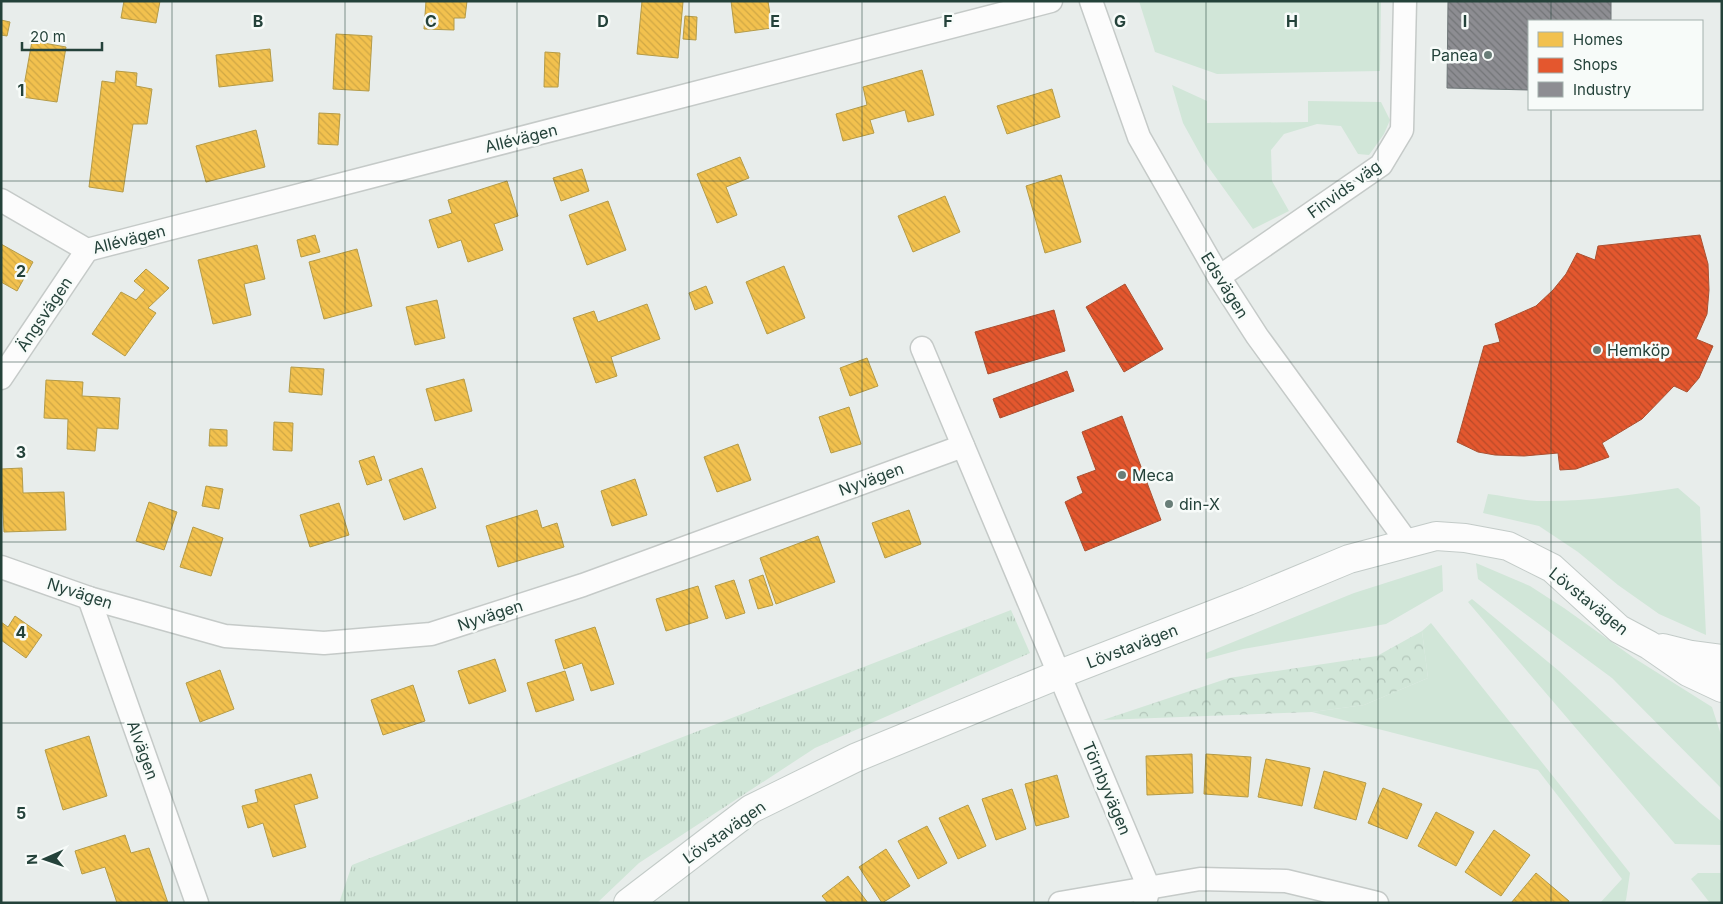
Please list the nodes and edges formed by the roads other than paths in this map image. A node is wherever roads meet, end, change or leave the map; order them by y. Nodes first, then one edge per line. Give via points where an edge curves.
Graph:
1 (1051, 1) edge
2 (1091, 1) edge
3 (1406, 1) edge
4 (1, 200) edge
5 (88, 250) junction
6 (1219, 276) junction
7 (922, 348) dead end
8 (1, 378) edge
9 (963, 446) junction
10 (1407, 542) junction
11 (1, 568) edge
12 (89, 598) junction
13 (1649, 644) junction
14 (1722, 659) edge
15 (1060, 674) junction
16 (1722, 688) edge
17 (1147, 895) edge
18 (197, 903) edge
19 (628, 903) edge
20 (1060, 903) edge
21 (1377, 903) edge

1 - 5 street, Allévägen
2 - 6 street, Edsvägen via 1139,138
3 - 6 street, Finvids väg via 1402,130 1381,165
4 - 5 street, Allévägen
5 - 8 street, Ängsvägen
6 - 10 street, Edsvägen via 1257,336
7 - 9 street
9 - 12 street, Nyvägen via 583,585 431,634 324,643 225,636
9 - 15 street
10 - 13 street, Lövstavägen via 1436,536 1508,546 1552,568 1619,629
10 - 15 street, Lövstavägen via 1349,559
11 - 12 street, Nyvägen
12 - 18 street, Alvägen
13 - 14 street, Lövstavägen
13 - 16 street, Lövstavägen via 1688,672
15 - 17 street, Törnbyvägen
15 - 19 street, Lövstavägen via 855,758 751,809
17 - 20 street
17 - 21 street via 1200,880 1286,880

